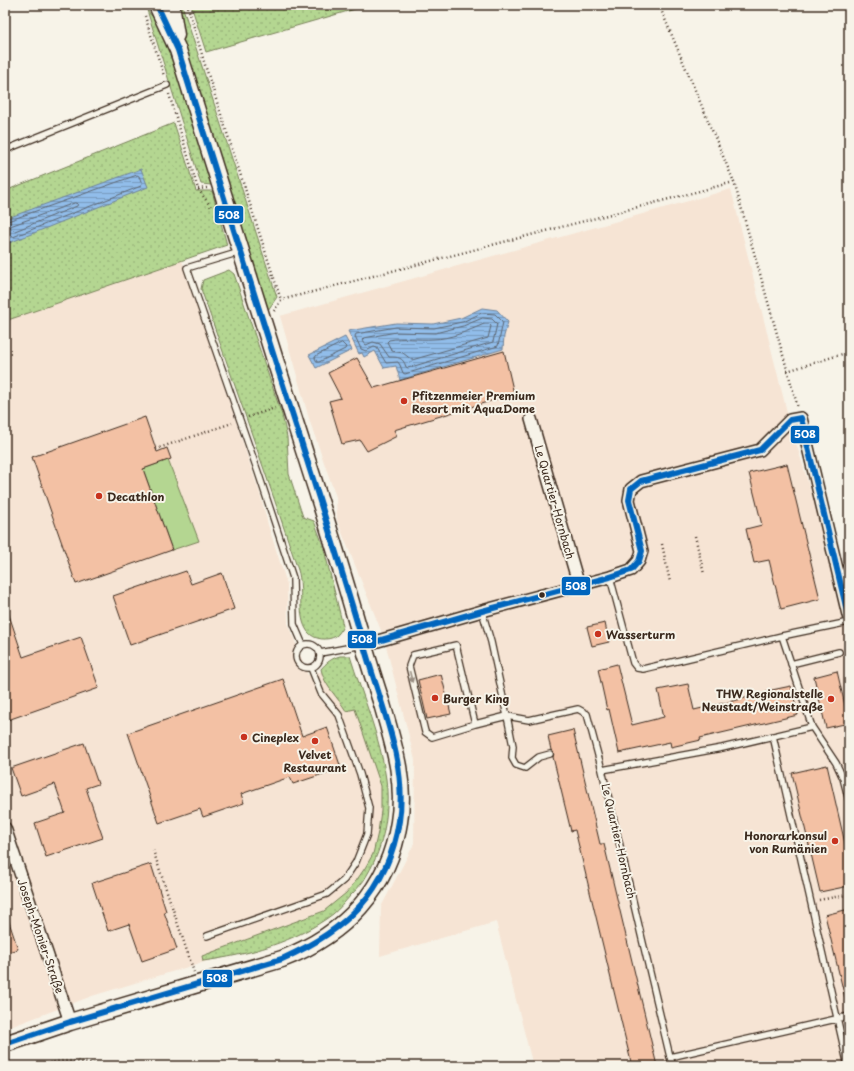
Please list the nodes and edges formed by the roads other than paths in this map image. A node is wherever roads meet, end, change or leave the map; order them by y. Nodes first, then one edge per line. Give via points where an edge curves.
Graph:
1 (171, 5) edge
2 (150, 9) edge
3 (178, 50) junction
4 (167, 85) road end
5 (5, 150) edge
6 (241, 252) junction
7 (531, 419) dead end
8 (610, 577) junction
9 (579, 586) junction
10 (482, 611) junction
11 (849, 621) edge
12 (782, 636) junction
13 (303, 645) junction
14 (364, 645) junction
15 (839, 652) dead end
16 (320, 654) junction
17 (791, 664) junction
18 (311, 668) junction
19 (507, 716) junction
20 (475, 724) junction
21 (812, 727) junction
22 (773, 736) junction
23 (550, 754) dead end
24 (602, 770) junction
25 (849, 801) edge
26 (5, 828) edge
27 (207, 936) dead end
28 (849, 1016) edge
29 (837, 1019) junction
30 (70, 1022) junction
31 (5, 1044) edge
32 (670, 1058) junction
33 (673, 1066) edge
34 (848, 1066) edge

1 - 3 street
2 - 3 street
3 - 6 street
4 - 5 lane
6 - 13 lane via 187,268 293,578 294,624
6 - 14 street
7 - 9 street, Le Quartier-Hornbach
8 - 9 street
8 - 11 street via 631,570 639,561 642,551 628,500 631,489 641,481 760,450 790,420 801,418
8 - 12 lane via 633,663 637,668 643,669
9 - 10 street
10 - 14 street
10 - 19 lane
11 - 12 lane
12 - 17 lane
13 - 16 lane via 315,646
13 - 18 lane via 296,653 296,660 304,668
14 - 16 lane
14 - 30 street via 396,754 401,787 400,822 384,871 355,913 314,945 282,959
15 - 17 lane
16 - 18 lane via 319,661
17 - 21 lane
18 - 27 lane via 321,692 339,716 360,774 369,808 367,834 356,862 344,880 327,894
19 - 20 lane
19 - 23 lane via 512,758 516,765 525,768 539,757
19 - 24 lane via 529,720 578,709 587,714
20 -> 20 lane via 456,645 413,655 408,666 424,732 432,737
21 - 22 lane, Le Quartier-Hornbach
21 - 25 lane via 836,763
22 - 24 lane, Le Quartier-Hornbach
22 - 29 lane
24 - 32 lane, Le Quartier-Hornbach
26 - 30 street, Joseph-Monier-Straße
28 - 29 lane
29 - 32 lane
29 - 34 lane
30 - 31 street
32 - 33 lane, Le Quartier-Hornbach

